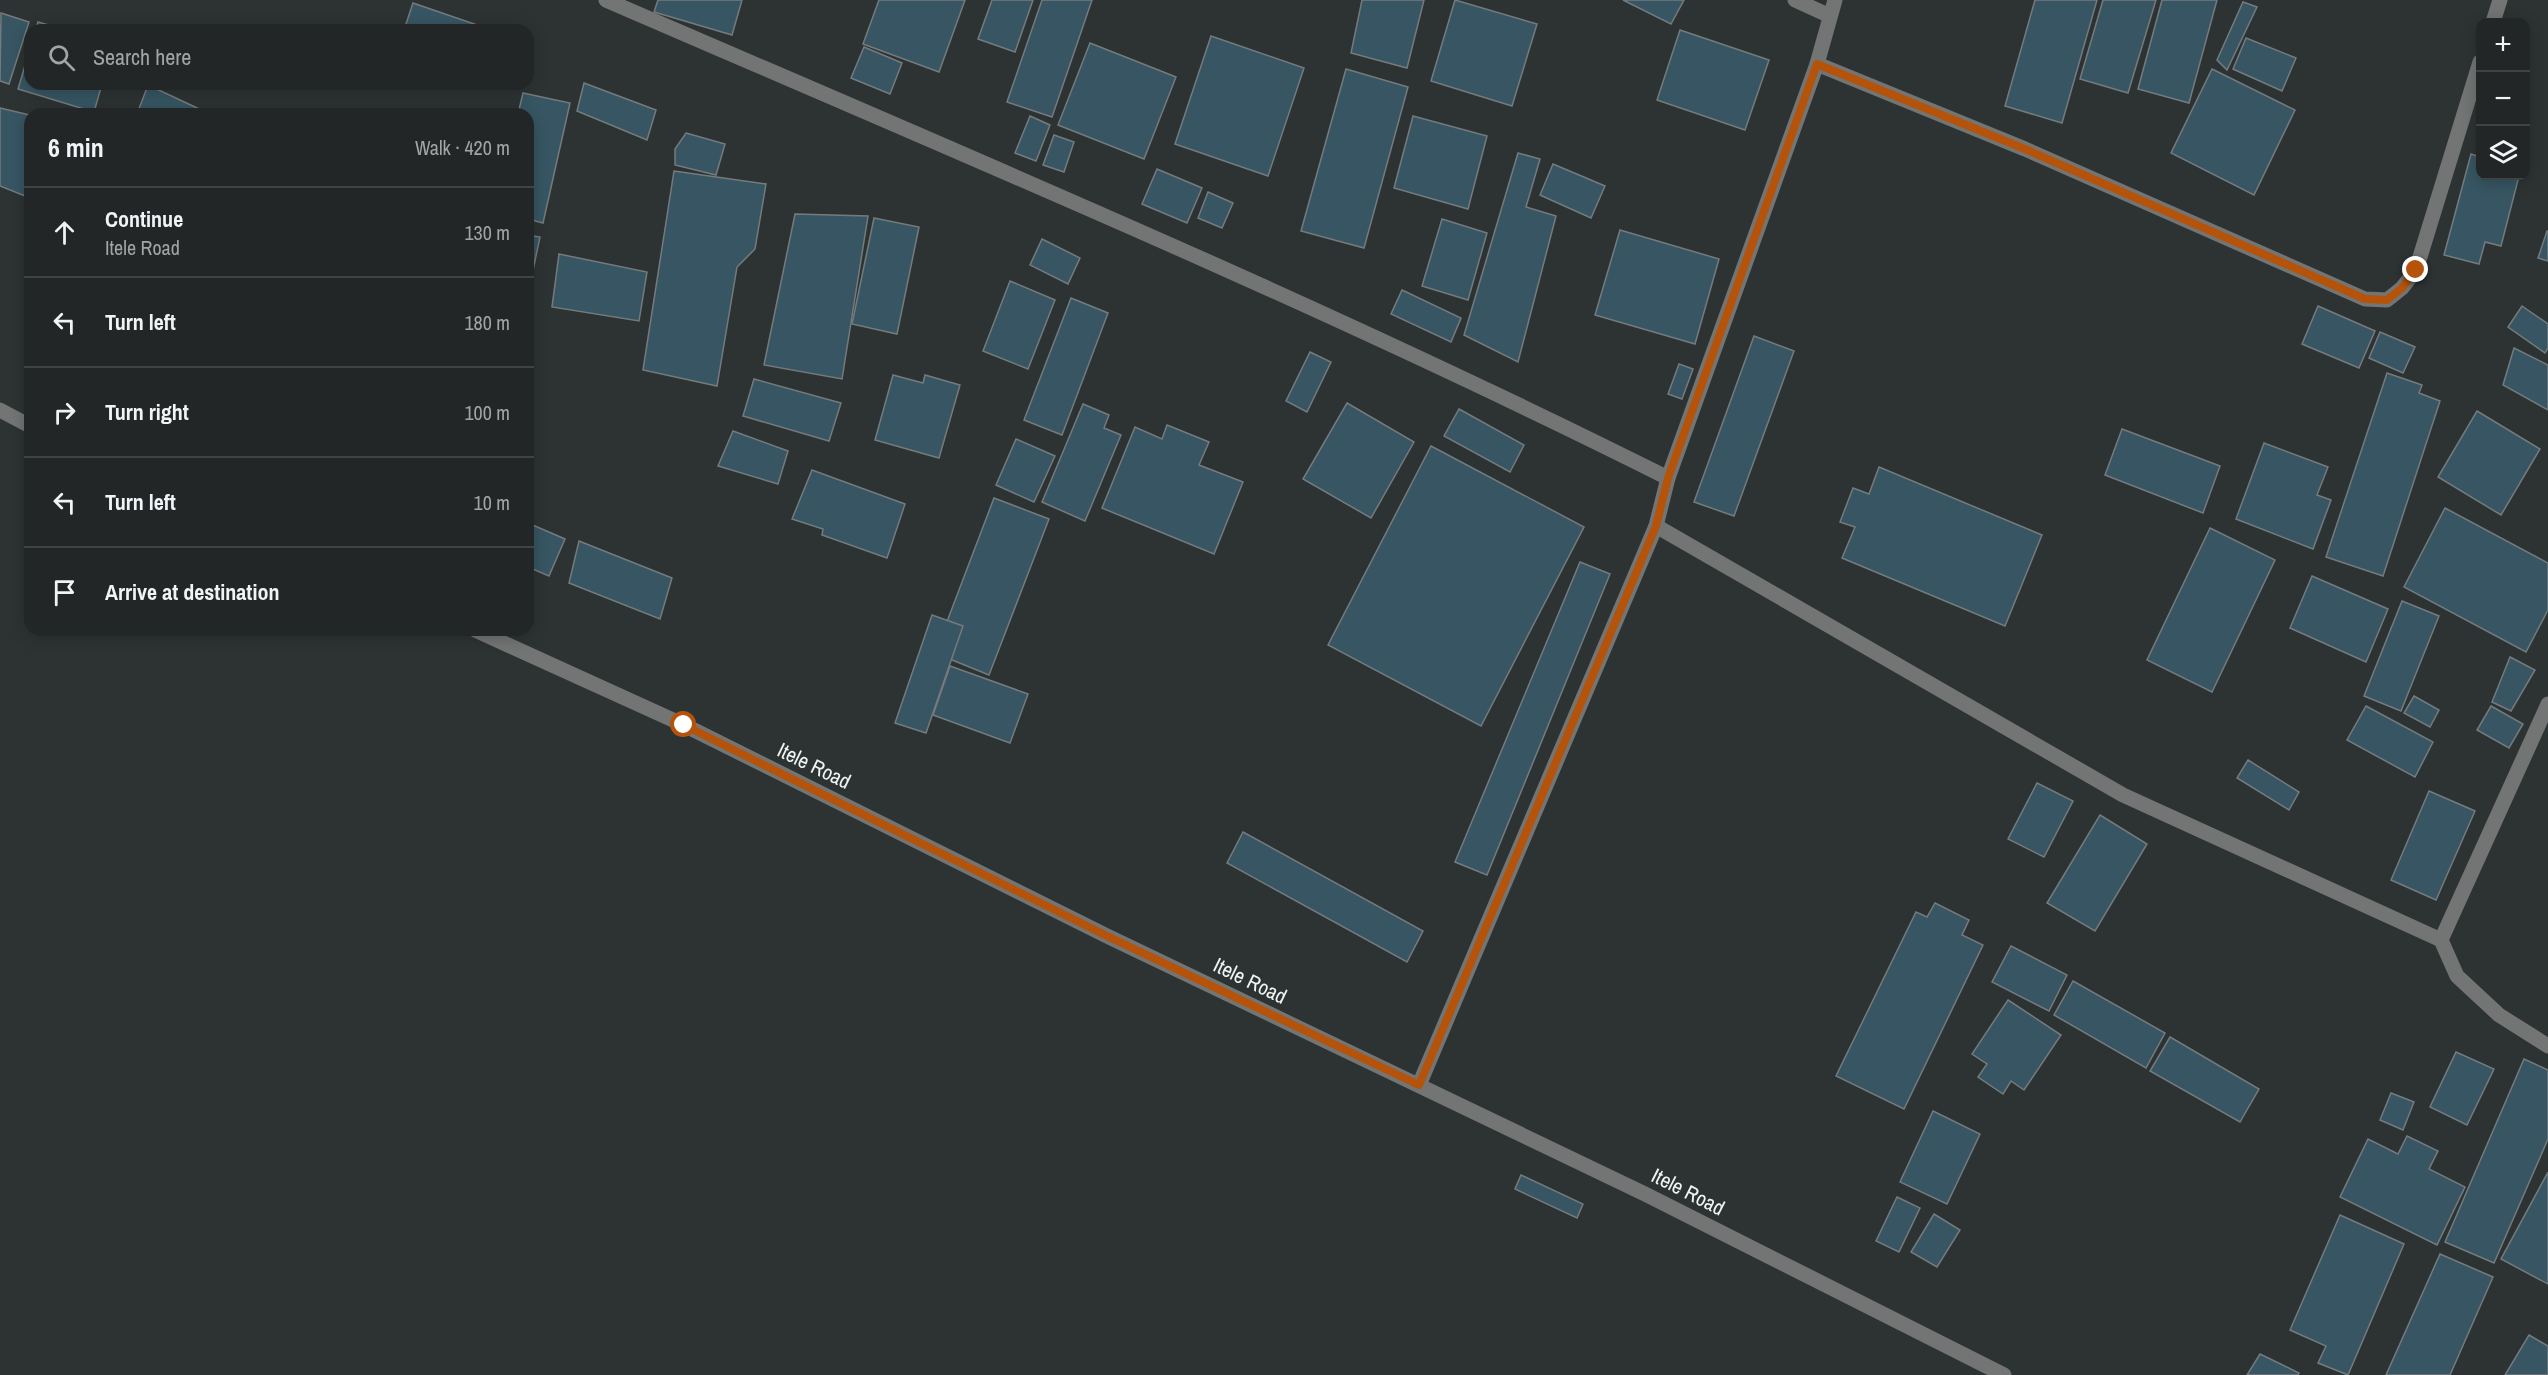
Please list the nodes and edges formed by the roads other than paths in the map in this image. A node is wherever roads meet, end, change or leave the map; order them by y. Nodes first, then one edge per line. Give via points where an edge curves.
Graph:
1 (606, 0) edge
2 (1795, 0) edge
3 (1835, 0) edge
4 (2500, 0) edge
5 (1830, 16) junction
6 (2494, 18) edge
7 (1817, 64) junction
8 (2478, 72) edge
9 (0, 410) edge
10 (24, 423) edge
11 (1668, 478) junction
12 (1656, 526) junction
13 (488, 636) edge
14 (2548, 704) edge
15 (2441, 939) junction
16 (2548, 1046) edge
17 (1419, 1085) junction
18 (2004, 1375) edge

1 - 11 street via 1210,262
2 - 5 street
3 - 5 street
4 - 6 street
5 - 7 street
7 - 8 street via 2025,149 2365,299 2387,300 2416,270
7 - 11 street
9 - 10 street
11 - 12 street
12 - 15 street via 2123,795
12 - 17 street
13 - 17 street, Itele Road via 684,725 1107,936
14 - 15 street
15 - 16 street via 2457,976 2499,1015
17 - 18 street, Itele Road

